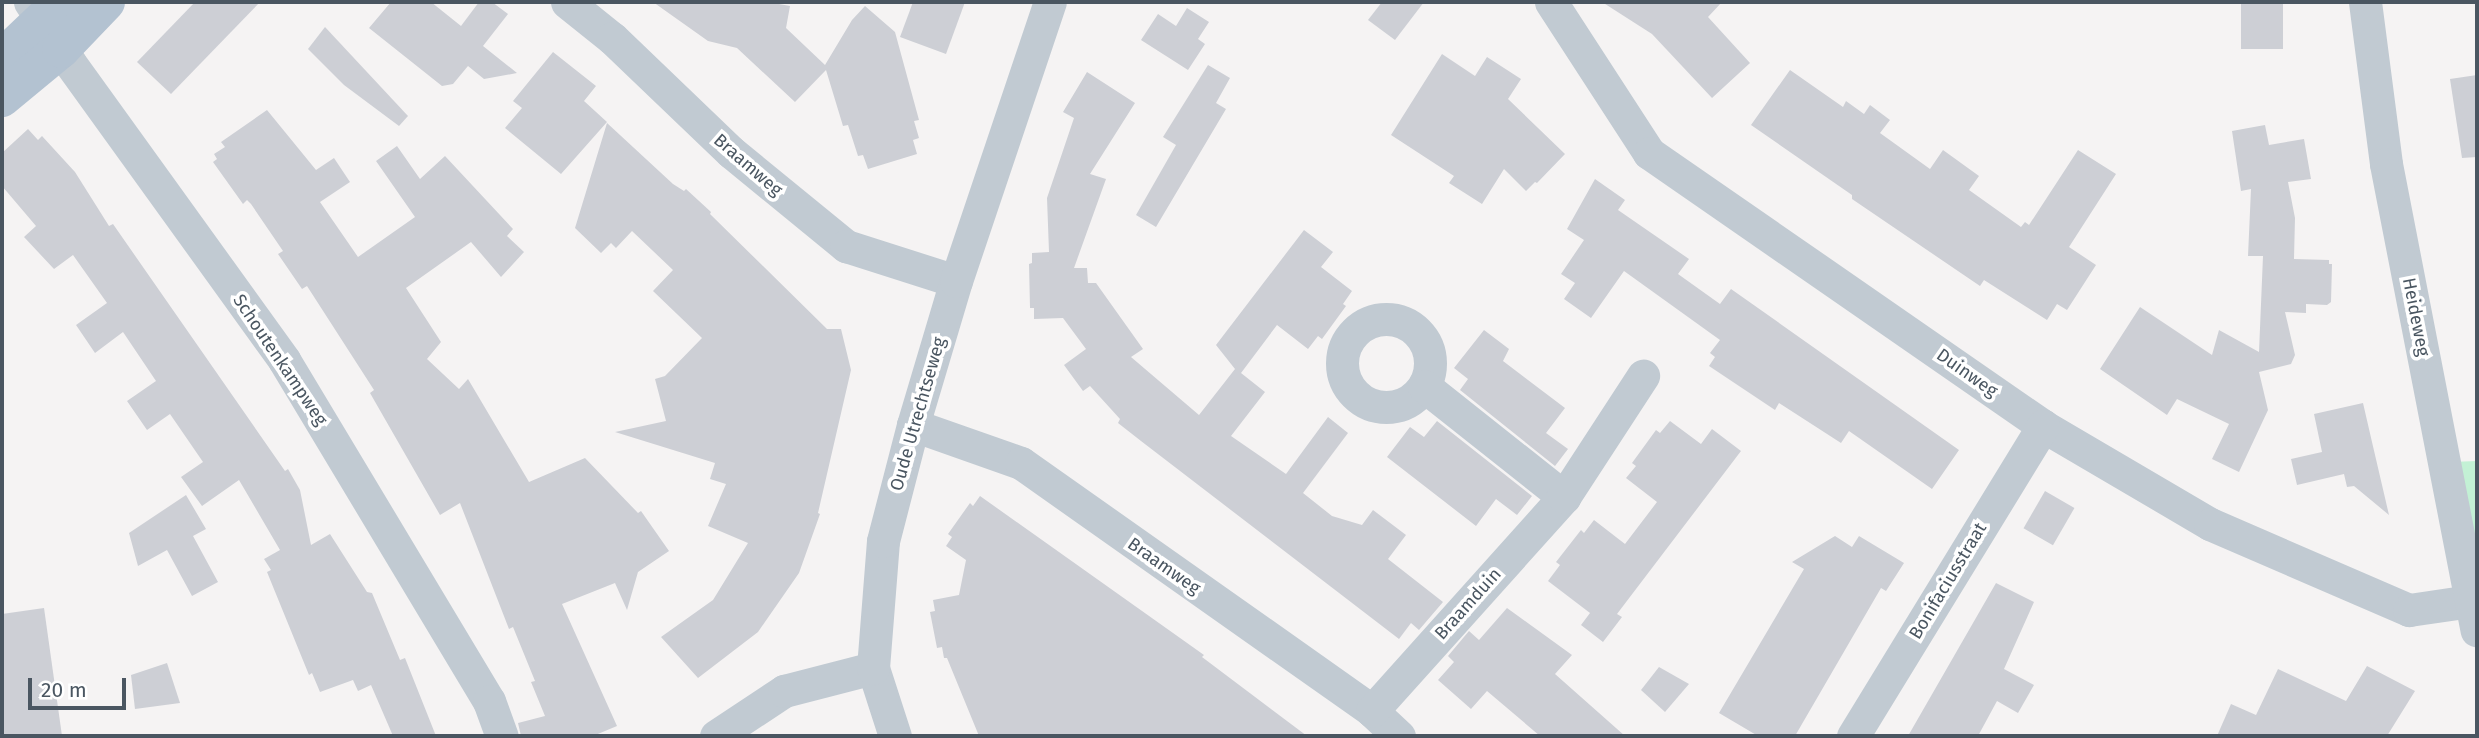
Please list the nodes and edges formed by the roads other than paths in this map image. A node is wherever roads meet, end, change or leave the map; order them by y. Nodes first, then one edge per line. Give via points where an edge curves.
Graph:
1 (106, 2) edge
2 (567, 2) edge
3 (1050, 2) edge
4 (1551, 2) edge
5 (2365, 2) edge
6 (49, 18) edge
7 (2, 58) edge
8 (2, 98) edge
9 (956, 281) junction
10 (1643, 376) dead end
11 (1424, 386) dead end
12 (913, 425) junction
13 (2043, 426) junction
14 (1564, 497) junction
15 (2474, 615) edge
16 (873, 668) junction
17 (1372, 711) junction
18 (502, 736) edge
19 (716, 736) edge
20 (895, 736) edge
21 (1399, 736) edge
22 (1853, 736) edge

1 - 6 main road
2 - 9 street, Braamweg via 612,38 731,152 846,246
3 - 9 street, Oude Utrechtseweg
4 - 13 street, Duinweg via 1649,153
5 - 15 street, Heideweg via 2386,164
6 - 7 main road
6 - 8 main road
6 - 18 street, Schoutenkampweg via 284,360 489,701
9 - 12 street, Oude Utrechtseweg
10 - 14 street, Braamduin
11 - 14 street
12 - 16 street, Oude Utrechtseweg via 883,541
12 - 17 street, Braamweg via 1021,463
13 - 15 street, Duinweg via 2210,524 2409,610
13 - 22 street, Bonifaciusstraat
14 - 17 street, Braamduin
16 - 19 street via 784,691
16 - 20 street
17 - 21 street, Braamweg

